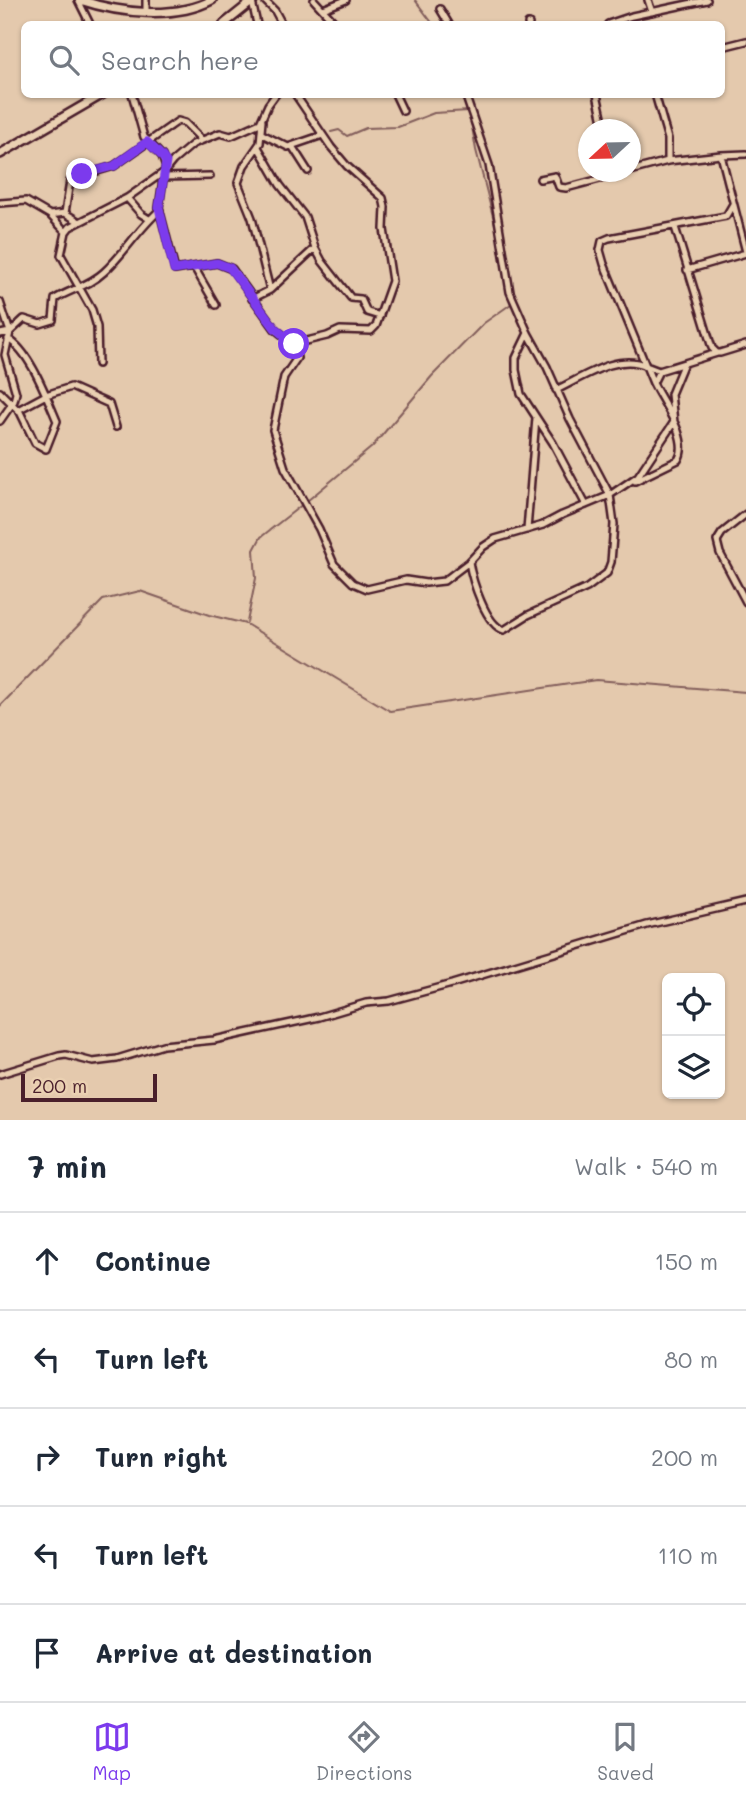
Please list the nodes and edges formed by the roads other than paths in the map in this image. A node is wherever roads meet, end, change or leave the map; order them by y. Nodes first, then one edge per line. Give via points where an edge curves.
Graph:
1 (79, 0) edge
2 (146, 0) edge
3 (212, 0) edge
4 (264, 0) edge
5 (314, 0) edge
6 (346, 0) edge
7 (648, 0) edge
8 (707, 0) edge
9 (251, 1) edge
10 (323, 9) junction
11 (440, 9) dead end
12 (146, 11) junction
13 (652, 12) junction
14 (632, 16) junction
15 (89, 21) edge
16 (228, 21) edge
17 (256, 21) edge
18 (280, 21) edge
19 (333, 21) edge
20 (447, 21) edge
21 (617, 21) edge
22 (633, 21) edge
23 (745, 41) edge
24 (725, 46) edge
25 (746, 49) edge
26 (96, 98) edge
27 (133, 98) edge
28 (273, 98) edge
29 (298, 98) edge
30 (397, 98) edge
31 (466, 98) edge
32 (598, 98) edge
33 (656, 98) edge
34 (403, 111) dead end
35 (603, 119) edge
36 (262, 121) junction
37 (262, 134) junction
38 (323, 135) junction
39 (202, 140) junction
40 (147, 142) junction
41 (292, 146) junction
42 (258, 147) junction
43 (0, 154) edge
44 (746, 154) edge
45 (721, 155) junction
46 (668, 161) junction
47 (641, 168) edge
48 (164, 172) junction
49 (308, 172) dead end
50 (210, 176) dead end
51 (540, 179) dead end
52 (586, 182) edge
53 (127, 198) junction
54 (0, 203) edge
55 (733, 204) junction
56 (160, 210) junction
57 (65, 213) junction
58 (50, 215) junction
59 (149, 219) junction
60 (78, 221) junction
61 (675, 227) junction
62 (66, 232) junction
63 (315, 247) junction
64 (746, 252) edge
65 (194, 267) junction
66 (687, 270) junction
67 (81, 287) junction
68 (270, 290) junction
69 (252, 299) junction
70 (0, 302) edge
71 (216, 305) dead end
72 (380, 316) junction
73 (10, 332) junction
74 (528, 333) junction
75 (0, 334) edge
76 (8, 340) junction
77 (294, 344) junction
78 (746, 345) edge
79 (717, 353) junction
80 (98, 364) dead end
81 (683, 365) junction
82 (646, 366) junction
83 (659, 371) junction
84 (653, 383) junction
85 (556, 390) junction
86 (0, 391) edge
87 (46, 395) junction
88 (12, 403) junction
89 (18, 410) junction
90 (536, 416) junction
91 (0, 421) edge
92 (674, 422) junction
93 (116, 427) dead end
94 (626, 485) junction
95 (610, 495) junction
96 (586, 505) junction
97 (746, 514) edge
98 (527, 530) junction
99 (469, 562) junction
100 (746, 602) edge
101 (746, 902) edge
102 (0, 1074) edge

1 - 12 main road
1 - 15 street
2 - 12 street
3 - 12 main road via 187,9
4 - 18 street
5 - 10 street
6 - 10 street
7 - 13 street
8 - 13 street
9 - 16 main road
9 - 17 street
10 - 19 street
11 - 20 street
13 - 14 street
14 - 21 street
14 - 22 street
23 - 24 street
23 - 25 street
26 - 43 main road
27 - 40 street
28 - 36 street
29 - 38 street
30 - 34 street
31 - 74 street via 489,165 510,292
32 - 35 street
33 - 46 street via 668,139
36 - 37 street
36 - 39 street via 231,136 220,133
37 - 41 street
37 - 42 street
38 - 41 street
38 - 72 street via 347,166 383,198 392,281
39 - 40 street via 180,120
39 - 48 street via 182,152
40 - 48 street via 162,156
40 - 57 street via 114,166 70,181
41 - 49 street
42 - 63 street via 305,217
42 - 68 street via 244,166 238,186 252,218
44 - 45 street
45 - 46 street
45 - 55 street
46 - 47 street
48 - 50 street
48 - 53 street
48 - 56 street
51 - 52 street via 555,176 564,188
53 - 59 street
53 - 60 street
54 - 58 street via 26,201
55 - 61 street via 726,216
55 - 64 street
56 - 59 street
56 - 65 street via 174,270
57 - 58 street
57 - 60 street
58 - 62 street
59 - 67 street via 103,273
60 - 62 street
61 - 66 street
61 - 82 street via 609,238 600,247
62 - 67 street via 61,256
63 - 68 street
63 - 72 street via 351,298 361,299 367,312
64 - 66 street
65 - 69 street via 217,263 230,268
65 - 71 street
66 - 79 street
67 - 73 street via 55,299 51,321 37,324 24,318
67 - 80 street via 97,327
68 - 69 street
69 - 77 street
70 - 73 street
72 - 77 street via 371,331 340,330
73 - 75 street
73 - 76 street
74 - 85 street
74 - 90 street via 516,358 516,370 521,394
76 - 87 street via 18,345
76 - 88 street via 5,355 16,393
77 - 99 street via 297,358 284,377 273,430 285,468 338,569 356,585 370,589 406,580 438,582
78 - 79 street
79 - 81 street
81 - 83 street
81 - 92 street via 671,394
82 - 83 street
82 - 84 street
82 - 85 street via 635,361 619,363
83 - 84 street
84 - 92 street
85 - 95 street
86 - 88 street
87 - 89 street
87 - 89 street via 57,423 46,449 34,441
87 - 93 street via 71,387 109,404
88 - 89 street
88 - 91 street
90 - 96 street
90 - 98 street
92 - 94 street via 640,473
92 - 94 street via 680,458
94 - 95 street
95 - 96 street
95 - 99 street via 614,525 607,573 504,630 498,629 482,603
96 - 98 street
97 - 100 street via 717,541
98 - 99 street via 495,539
101 - 102 street via 647,925 452,984 319,1017 214,1040 163,1045 117,1059 93,1062 59,1056

